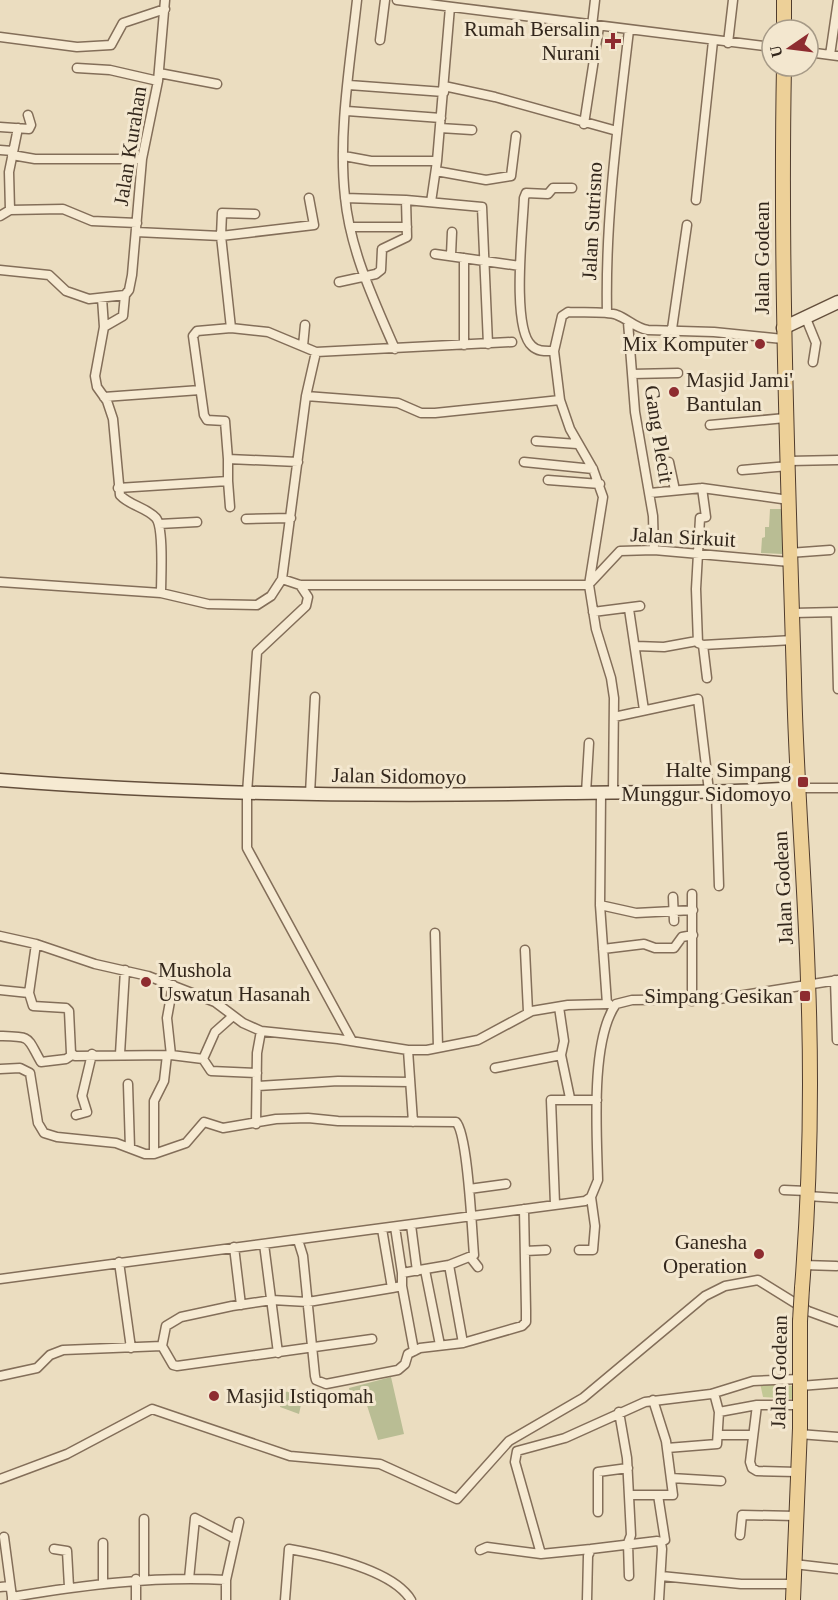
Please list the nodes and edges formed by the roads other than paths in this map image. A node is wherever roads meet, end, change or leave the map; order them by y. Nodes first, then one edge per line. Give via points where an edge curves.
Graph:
1 (357, 0) edge
2 (385, 0) edge
3 (397, 0) edge
4 (595, 0) edge
5 (734, 0) edge
6 (784, 0) edge
7 (838, 0) edge
8 (438, 3) edge
9 (463, 4) edge
10 (165, 5) edge
11 (450, 7) junction
12 (784, 18) edge
13 (596, 26) junction
14 (630, 30) junction
15 (0, 37) edge
16 (381, 40) dead end
17 (713, 42) junction
18 (728, 43) junction
19 (760, 46) edge
20 (834, 55) edge
21 (77, 68) dead end
22 (158, 77) junction
23 (784, 78) edge
24 (217, 84) dead end
25 (349, 85) junction
26 (444, 89) junction
27 (347, 111) junction
28 (28, 115) dead end
29 (441, 118) junction
30 (584, 123) junction
31 (0, 127) edge
32 (18, 128) junction
33 (440, 128) junction
34 (472, 130) dead end
35 (617, 131) junction
36 (516, 136) dead end
37 (0, 150) edge
38 (13, 153) junction
39 (344, 156) junction
40 (142, 159) junction
41 (437, 161) junction
42 (436, 171) junction
43 (572, 189) dead end
44 (309, 198) dead end
45 (345, 198) junction
46 (406, 200) junction
47 (696, 200) dead end
48 (431, 202) junction
49 (10, 210) junction
50 (255, 214) dead end
51 (0, 216) edge
52 (687, 225) dead end
53 (137, 227) junction
54 (351, 227) junction
55 (407, 227) junction
56 (452, 232) dead end
57 (221, 237) junction
58 (435, 254) dead end
59 (451, 255) junction
60 (464, 258) junction
61 (486, 260) junction
62 (520, 266) junction
63 (0, 270) edge
64 (364, 276) junction
65 (339, 282) dead end
66 (124, 295) junction
67 (102, 298) junction
68 (838, 302) edge
69 (607, 313) junction
70 (805, 316) junction
71 (628, 322) junction
72 (305, 325) dead end
73 (104, 327) junction
74 (231, 328) junction
75 (672, 329) junction
76 (783, 333) junction
77 (512, 342) dead end
78 (488, 344) junction
79 (464, 345) junction
80 (303, 346) junction
81 (395, 349) junction
82 (554, 351) junction
83 (316, 352) junction
84 (813, 362) dead end
85 (678, 373) dead end
86 (632, 375) junction
87 (200, 390) junction
88 (306, 396) junction
89 (104, 397) junction
90 (560, 400) junction
91 (785, 418) junction
92 (710, 425) dead end
93 (536, 441) dead end
94 (577, 444) junction
95 (228, 459) junction
96 (838, 460) edge
97 (298, 462) junction
98 (524, 462) dead end
99 (669, 462) dead end
100 (789, 463) junction
101 (593, 469) junction
102 (742, 470) dead end
103 (548, 480) dead end
104 (228, 481) junction
105 (600, 484) junction
106 (118, 488) junction
107 (702, 488) junction
108 (675, 490) junction
109 (650, 493) junction
110 (789, 500) junction
111 (230, 507) dead end
112 (291, 518) junction
113 (246, 519) dead end
114 (197, 522) dead end
115 (159, 524) junction
116 (654, 550) junction
117 (830, 550) dead end
118 (697, 556) junction
119 (790, 558) junction
120 (282, 579) junction
121 (0, 582) edge
122 (300, 585) junction
123 (589, 585) junction
124 (161, 593) junction
125 (640, 606) dead end
126 (629, 609) junction
127 (593, 612) junction
128 (793, 613) junction
129 (837, 613) edge
130 (793, 640) junction
131 (700, 643) junction
132 (636, 646) junction
133 (706, 678) dead end
134 (838, 689) edge
135 (315, 697) dead end
136 (644, 710) junction
137 (614, 717) junction
138 (589, 743) dead end
139 (0, 780) edge
140 (798, 788) junction
141 (838, 788) edge
142 (713, 791) junction
143 (247, 793) junction
144 (586, 793) junction
145 (310, 794) junction
146 (607, 794) junction
147 (719, 886) dead end
148 (692, 894) dead end
149 (673, 897) dead end
150 (600, 905) junction
151 (693, 909) junction
152 (674, 911) junction
153 (674, 921) dead end
154 (435, 933) dead end
155 (693, 935) junction
156 (0, 936) edge
157 (36, 944) junction
158 (525, 950) dead end
159 (603, 950) junction
160 (125, 970) junction
161 (837, 980) edge
162 (808, 983) junction
163 (173, 985) junction
164 (0, 990) edge
165 (29, 993) junction
166 (692, 1000) junction
167 (611, 1004) junction
168 (559, 1007) junction
169 (528, 1012) junction
170 (233, 1016) junction
171 (261, 1031) junction
172 (0, 1036) edge
173 (352, 1041) junction
174 (837, 1041) edge
175 (438, 1047) junction
176 (408, 1050) junction
177 (92, 1054) junction
178 (120, 1054) junction
179 (72, 1055) junction
180 (169, 1055) junction
181 (561, 1055) junction
182 (202, 1059) junction
183 (495, 1068) dead end
184 (0, 1069) edge
185 (258, 1079) junction
186 (410, 1082) junction
187 (128, 1084) dead end
188 (570, 1098) junction
189 (597, 1100) junction
190 (76, 1115) dead end
191 (413, 1122) junction
192 (256, 1124) junction
193 (130, 1148) junction
194 (154, 1154) junction
195 (506, 1184) dead end
196 (469, 1189) junction
197 (784, 1190) dead end
198 (807, 1193) junction
199 (591, 1197) junction
200 (838, 1198) edge
201 (555, 1204) junction
202 (524, 1209) junction
203 (472, 1215) junction
204 (411, 1225) junction
205 (395, 1227) junction
206 (382, 1229) junction
207 (298, 1240) junction
208 (264, 1244) junction
209 (234, 1247) junction
210 (546, 1250) dead end
211 (579, 1250) dead end
212 (525, 1251) junction
213 (471, 1258) junction
214 (119, 1262) junction
215 (449, 1265) junction
216 (803, 1265) junction
217 (836, 1266) dead end
218 (478, 1267) dead end
219 (421, 1271) junction
220 (402, 1274) junction
221 (0, 1279) edge
222 (402, 1286) junction
223 (392, 1288) junction
224 (272, 1300) junction
225 (308, 1302) junction
226 (241, 1305) junction
227 (838, 1322) edge
228 (372, 1339) dead end
229 (463, 1343) junction
230 (440, 1345) junction
231 (162, 1346) junction
232 (132, 1348) junction
233 (311, 1348) junction
234 (414, 1351) junction
235 (278, 1353) junction
236 (0, 1376) edge
237 (800, 1382) junction
238 (838, 1383) edge
239 (714, 1393) junction
240 (653, 1400) junction
241 (757, 1405) junction
242 (800, 1405) junction
243 (619, 1412) junction
244 (719, 1412) junction
245 (799, 1434) junction
246 (718, 1435) junction
247 (753, 1435) junction
248 (838, 1437) edge
249 (667, 1448) junction
250 (628, 1468) junction
251 (797, 1472) junction
252 (671, 1478) junction
253 (0, 1479) edge
254 (722, 1481) dead end
255 (658, 1494) junction
256 (629, 1495) junction
257 (598, 1512) dead end
258 (796, 1516) junction
259 (144, 1519) dead end
260 (239, 1522) dead end
261 (740, 1535) dead end
262 (4, 1537) dead end
263 (235, 1539) junction
264 (661, 1542) junction
265 (103, 1543) dead end
266 (628, 1543) junction
267 (54, 1549) dead end
268 (591, 1549) junction
269 (480, 1550) dead end
270 (541, 1554) junction
271 (794, 1564) junction
272 (838, 1569) edge
273 (629, 1576) dead end
274 (661, 1576) junction
275 (140, 1579) junction
276 (189, 1579) junction
277 (226, 1580) junction
278 (103, 1582) junction
279 (794, 1584) junction
280 (10, 1586) junction
281 (0, 1587) edge
282 (69, 1587) junction
283 (12, 1598) edge
284 (136, 1600) edge
285 (226, 1600) edge
286 (285, 1600) edge
287 (411, 1600) edge
288 (587, 1600) edge
289 (659, 1600) edge
290 (793, 1600) edge

1 - 25 street
2 - 16 street
3 - 8 street
4 - 13 street
5 - 18 street
6 - 12 main road
7 - 20 street
8 - 11 street
9 - 11 street
9 - 13 street
10 - 15 street via 123,23 111,45 77,47
10 - 22 street, Jalan Kurahan
11 - 26 street
13 - 14 street
13 - 30 street
14 - 17 street
14 - 35 street, Jalan Sutrisno
17 - 18 street
17 - 47 street
18 - 19 street
21 - 22 street
22 - 24 street
22 - 40 street, Jalan Kurahan
23 - 76 main road, Jalan Godean
25 - 26 street
25 - 27 street
26 - 29 street
26 - 30 street via 495,97
27 - 29 street
27 - 39 street
28 - 32 street via 31,127
29 - 33 street
30 - 35 street
31 - 32 street
32 - 38 street
33 - 34 street
33 - 41 street
35 - 69 street, Jalan Sutrisno via 605,256
36 - 42 street via 511,176 486,180
37 - 38 street
38 - 40 street via 35,159
38 - 49 street
39 - 41 street via 371,161
39 - 45 street
40 - 53 street, Jalan Kurahan
41 - 42 street
42 - 48 street
43 - 62 street via 524,194
44 - 57 street via 314,225
45 - 46 street
45 - 54 street
46 - 48 street
46 - 55 street
48 - 61 street via 482,207
49 - 51 street
49 - 53 street via 63,209 92,221
50 - 57 street via 222,213
52 - 75 street
53 - 57 street
53 - 66 street, Jalan Kurahan via 130,286
54 - 55 street
54 - 64 street
55 - 64 street via 407,237 382,249 381,270
56 - 59 street
57 - 74 street
58 - 59 street
59 - 60 street
60 - 61 street
60 - 79 street
61 - 62 street
61 - 78 street
62 - 82 street via 520,305 526,339 540,351
63 - 67 street via 49,275 66,291 89,299
64 - 65 street
64 - 81 street
66 - 67 street
66 - 73 street, Jalan Kurahan via 123,316
67 - 73 street
68 - 70 main road
69 - 71 street
69 - 82 street via 564,313
70 - 76 main road
70 - 84 street via 816,342
71 - 75 street via 638,328
71 - 86 street, Gang Plecit
72 - 80 street
73 - 89 street via 95,376
74 - 80 street via 268,332
74 - 87 street via 194,333
75 - 76 street
76 - 91 main road, Jalan Godean
77 - 78 street
78 - 79 street
79 - 81 street
80 - 83 street
81 - 83 street
82 - 90 street
83 - 88 street
85 - 86 street
86 - 109 street, Gang Plecit
87 - 89 street
87 - 95 street via 205,418 223,420 226,424
88 - 90 street via 398,403 420,413
88 - 97 street
89 - 106 street via 113,419
90 - 94 street
91 - 92 street
91 - 100 main road, Jalan Godean
93 - 94 street
94 - 101 street
95 - 97 street
95 - 104 street
96 - 100 street
97 - 112 street
98 - 101 street
99 - 108 street
100 - 102 street
100 - 110 main road, Jalan Godean
101 - 105 street
103 - 105 street
104 - 106 street
104 - 111 street
105 - 123 street via 603,507
106 - 115 street via 125,501 149,513
107 - 108 street
107 - 110 street
107 - 118 street via 706,517 700,518
108 - 109 street
109 - 116 street, Gang Plecit
110 - 119 main road, Jalan Godean
112 - 113 street
112 - 120 street
114 - 115 street
115 - 124 street
116 - 118 street, Jalan Sirkuit
116 - 123 street, Jalan Sirkuit via 620,551
117 - 119 street, Jalan Sirkuit
118 - 119 street, Jalan Sirkuit
118 - 131 street
119 - 128 main road, Jalan Godean
120 - 122 street
120 - 124 street via 271,596 257,605 208,604
121 - 124 street
122 - 123 street
122 - 143 street via 308,597 306,606 257,652
123 - 127 street
125 - 126 street
126 - 127 street
126 - 132 street
127 - 137 street via 611,678
128 - 129 street
128 - 130 main road, Jalan Godean
129 - 134 street
130 - 131 street
130 - 140 main road, Jalan Godean
131 - 132 street
131 - 133 street
132 - 136 street
135 - 145 street
136 - 137 street
136 - 142 street via 698,699
137 - 146 street
138 - 144 street
139 - 143 main road, Jalan Sidomoyo
140 - 141 street
140 - 142 main road, Jalan Sidomoyo
140 - 162 main road, Jalan Godean
142 - 146 main road, Jalan Sidomoyo
142 - 147 street
143 - 145 main road, Jalan Sidomoyo
143 - 173 street via 249,855
144 - 145 main road, Jalan Sidomoyo
144 - 146 main road, Jalan Sidomoyo
146 - 150 street
148 - 151 street
149 - 152 street
150 - 152 street via 636,913
150 - 159 street
151 - 152 street
151 - 155 street
152 - 153 street
154 - 175 street
155 - 159 street via 682,937 674,948 644,944
155 - 166 street
156 - 157 street
157 - 160 street
157 - 165 street
158 - 169 street
159 - 167 street
160 - 163 street
160 - 178 street
161 - 162 street
161 - 174 street
162 - 166 street
162 - 198 main road, Jalan Godean
163 - 170 street via 215,1002
163 - 180 street via 167,1018
164 - 165 street
165 - 179 street via 33,1006 69,1011
166 - 167 street
167 - 168 street
167 - 189 street
168 - 169 street
168 - 181 street via 564,1041
169 - 175 street via 478,1040
170 - 171 street
170 - 182 street via 215,1032
171 - 173 street
171 - 185 street
172 - 179 street via 30,1040 41,1062
173 - 176 street
175 - 176 street
176 - 186 street
177 - 178 street
177 - 179 street
177 - 190 street via 82,1096 87,1112
178 - 180 street
180 - 182 street
180 - 194 street via 164,1081 154,1101
181 - 183 street
181 - 188 street
182 - 185 street via 211,1071
184 - 193 street via 30,1072 38,1123 44,1133
185 - 186 street
185 - 192 street
186 - 191 street
187 - 193 street
188 - 189 street
188 - 201 street via 553,1099 551,1103
189 - 199 street via 598,1180
191 - 192 street via 308,1118
191 - 196 street via 450,1122 459,1126
192 - 194 street via 223,1128 204,1122 186,1143
193 - 194 street
195 - 196 street
196 - 203 street
197 - 198 street
198 - 200 street
198 - 216 main road, Jalan Godean
199 - 201 street
199 - 211 street via 595,1220 593,1250
201 - 202 street
202 - 203 street
202 - 212 street
203 - 204 street
203 - 213 street
204 - 205 street
204 - 219 street
205 - 206 street
205 - 220 street
206 - 207 street
206 - 223 street
207 - 208 street
207 - 225 street
208 - 209 street
208 - 224 street
209 - 214 street
209 - 226 street
210 - 212 street
212 - 229 street via 526,1322
213 - 215 street
213 - 218 street
214 - 221 street
214 - 232 street
215 - 219 street
215 - 229 street
216 - 217 street
216 - 237 main road, Jalan Godean, bridge
219 - 220 street
219 - 230 street
220 - 222 street
222 - 223 street
222 - 234 street
223 - 225 street
224 - 225 street
224 - 226 street
224 - 235 street
225 - 233 street
226 - 231 street via 172,1321 164,1331
227 - 253 street via 808,1311 758,1280 725,1286 705,1296 583,1398 509,1441 457,1499 380,1464 290,1456 153,1409 68,1454
228 - 233 street
229 - 230 street
230 - 234 street
231 - 232 street
231 - 235 street via 177,1366
232 - 236 street via 63,1350 50,1355 37,1368
233 - 234 street via 316,1380 326,1384 398,1370
233 - 235 street
237 - 238 street
237 - 239 street via 753,1381
237 - 242 main road, Jalan Godean
239 - 240 street
239 - 244 street
240 - 243 street
240 - 249 street
241 - 242 street
241 - 244 street
241 - 247 street
242 - 245 main road, Jalan Godean
243 - 250 street
243 - 270 street via 565,1438 517,1451 515,1462
244 - 246 street
245 - 248 street
245 - 251 main road, Jalan Godean
246 - 247 street
246 - 249 street via 717,1444
247 - 251 street via 750,1462 754,1470
249 - 252 street
250 - 256 street
250 - 257 street via 596,1474
251 - 258 main road, Jalan Godean
252 - 254 street
252 - 255 street via 673,1495
255 - 256 street
255 - 264 street via 665,1540
256 - 266 street
258 - 261 street via 745,1514 741,1517
258 - 271 main road, Jalan Godean
259 - 275 street
260 - 263 street
262 - 280 street
263 - 276 street via 195,1518
263 - 277 street
264 - 266 street
264 - 274 street
265 - 278 street
266 - 268 street
266 - 273 street
267 - 282 street via 67,1551
268 - 270 street
268 - 288 street
269 - 270 street via 487,1547
271 - 272 street
271 - 279 main road, Jalan Godean
274 - 279 street via 724,1583
274 - 289 street
275 - 276 street
275 - 278 street
275 - 284 street
276 - 277 street
277 - 285 street
278 - 282 street
279 - 290 main road, Jalan Godean
280 - 281 street
280 - 283 street
282 - 283 street
286 - 287 street via 290,1549 331,1557 373,1573 394,1584

